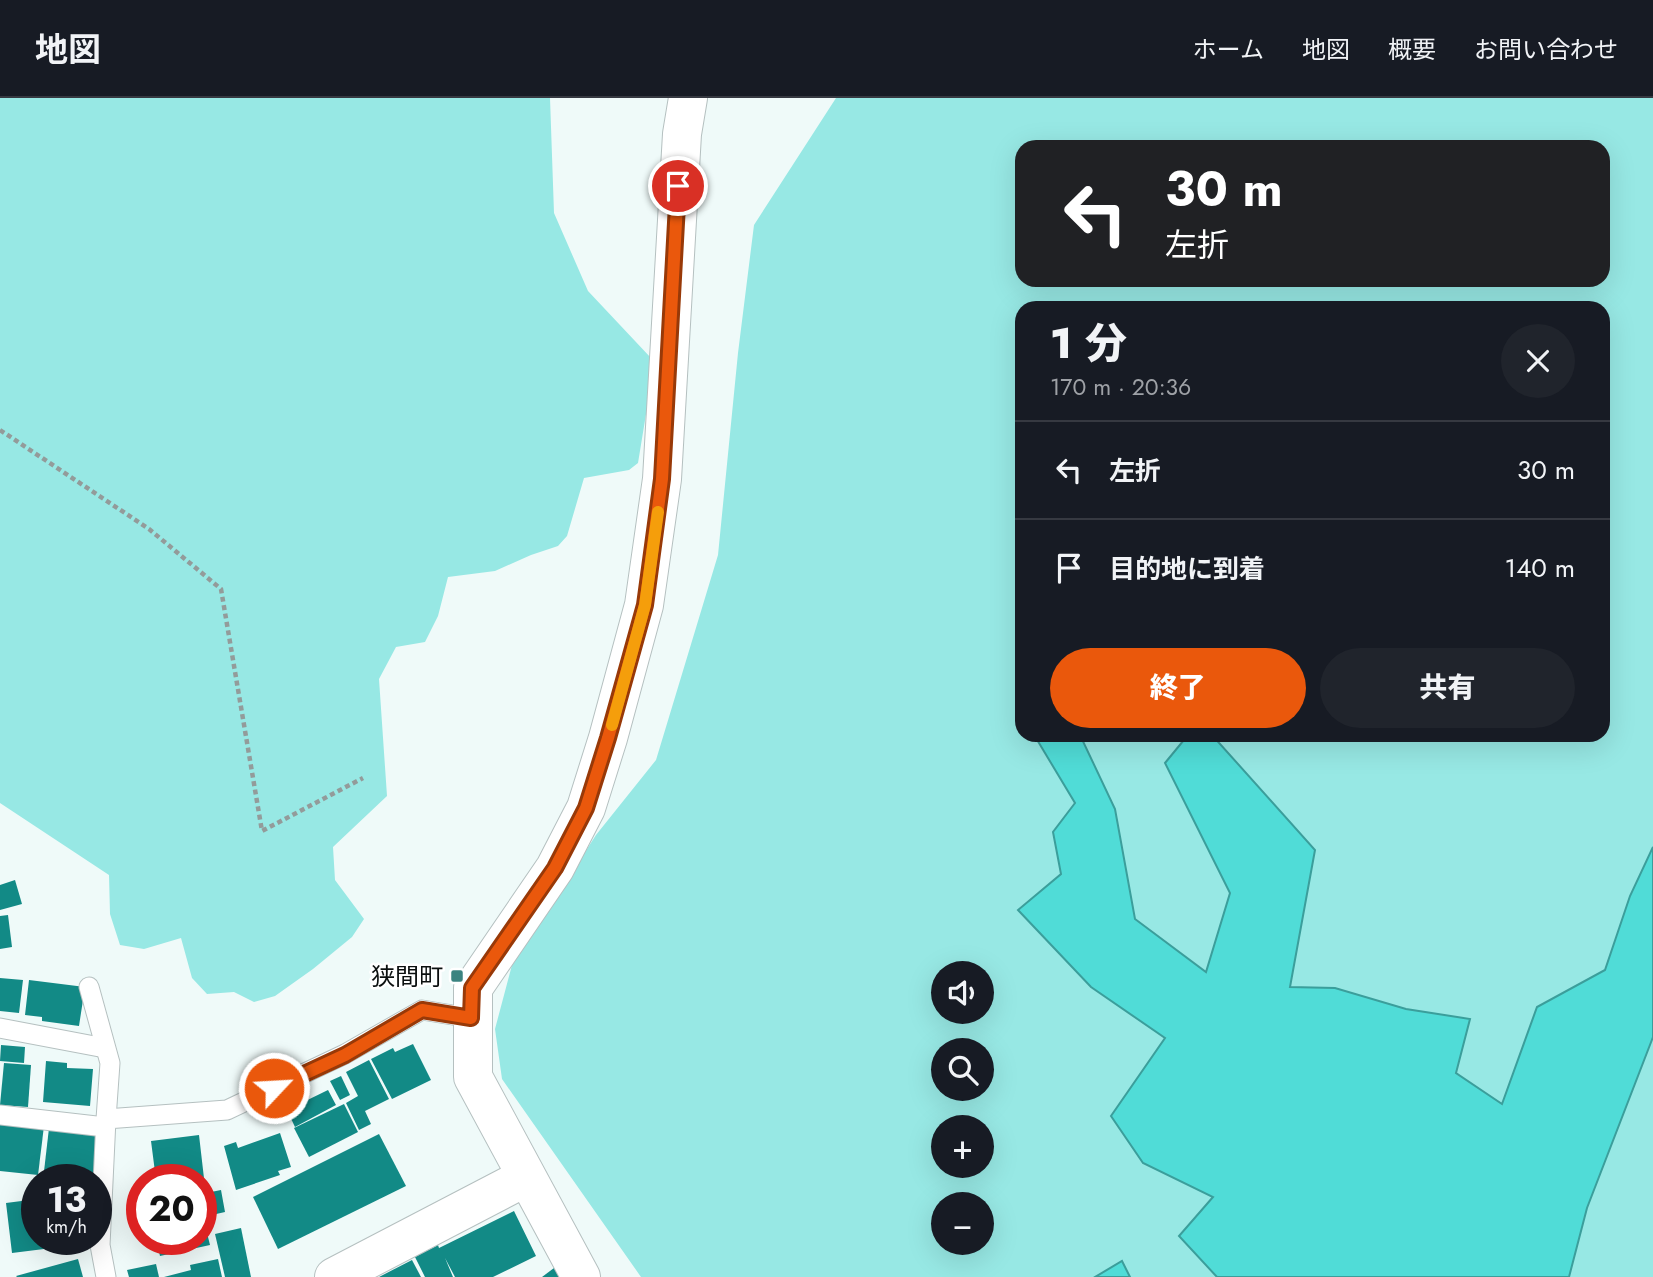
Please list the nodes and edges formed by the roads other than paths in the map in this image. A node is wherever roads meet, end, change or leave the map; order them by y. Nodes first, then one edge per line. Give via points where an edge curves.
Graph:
1 (688, 98) edge
2 (89, 987) dead end
3 (471, 1018) junction
4 (0, 1028) edge
5 (105, 1048) junction
6 (0, 1115) edge
7 (106, 1123) junction
8 (526, 1177) junction
9 (106, 1277) edge
10 (334, 1277) edge
11 (581, 1277) edge

1 - 3 street via 682,134 662,479 645,605 586,808 555,868 472,988
2 - 5 lane
3 - 7 lane via 422,1010 345,1055 227,1110
3 - 8 street via 473,1077
4 - 5 lane
5 - 7 lane via 110,1063
6 - 7 lane
7 - 9 lane via 100,1245
8 - 10 street
8 - 11 street

